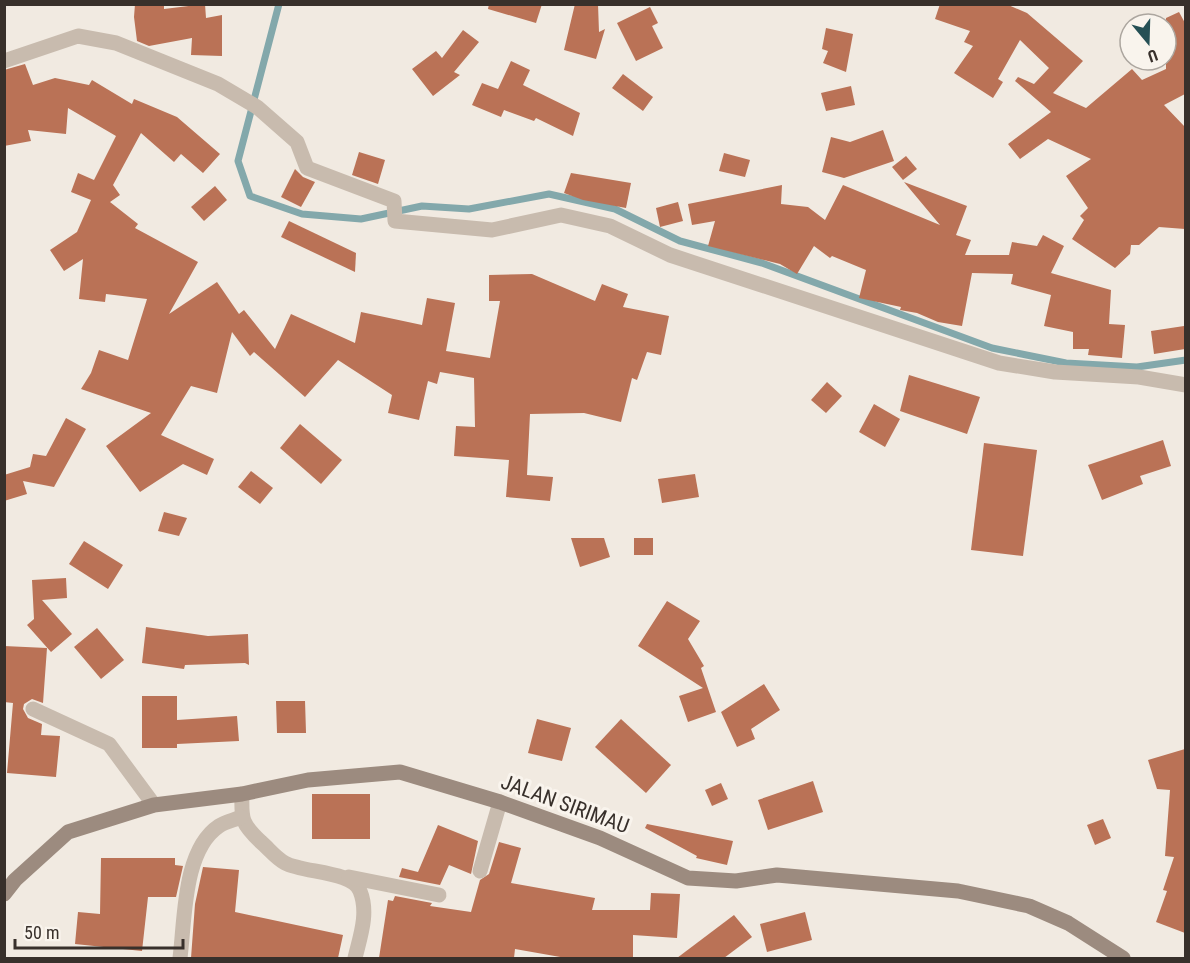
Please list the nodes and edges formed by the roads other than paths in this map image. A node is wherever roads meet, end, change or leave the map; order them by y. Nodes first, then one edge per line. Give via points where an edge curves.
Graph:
1 (4, 61) edge
2 (1185, 385) edge
3 (33, 709) dead end
4 (242, 794) junction
5 (501, 802) junction
6 (154, 805) junction
7 (241, 817) junction
8 (480, 871) dead end
9 (350, 880) junction
10 (4, 894) edge
11 (439, 895) dead end
12 (180, 958) edge
13 (355, 958) edge
14 (1123, 958) edge

1 - 2 street via 78,36 116,43 218,84 257,107 297,142 308,168 394,201 395,221 492,230 561,215 610,226 680,259 999,363
3 - 6 street via 109,744
4 - 5 main road, JALAN SIRIMAU via 308,780 400,772
4 - 6 main road, JALAN SIRIMAU
4 - 7 street
5 - 8 street
5 - 14 main road, JALAN SIRIMAU via 600,838 688,878 736,881 777,875 958,891 1029,906 1068,923
6 - 10 main road, JALAN SIRIMAU via 68,832
7 - 9 street via 247,828 285,863
7 - 12 street via 219,826 203,843 191,868
9 - 11 street via 347,877
9 - 13 street via 360,888 364,906

